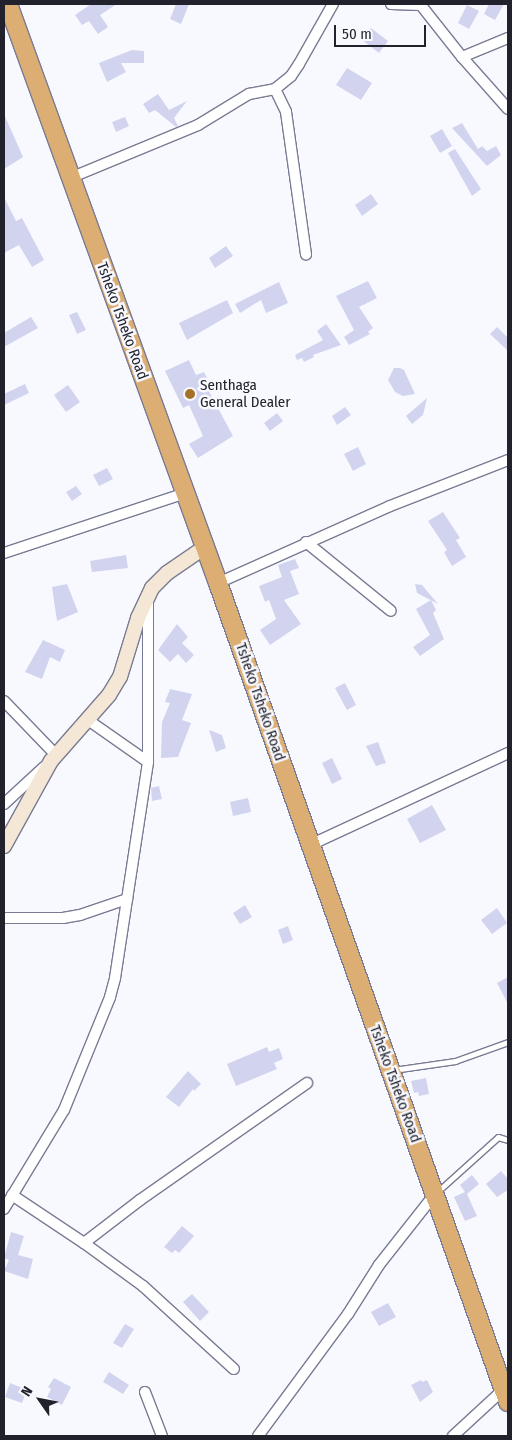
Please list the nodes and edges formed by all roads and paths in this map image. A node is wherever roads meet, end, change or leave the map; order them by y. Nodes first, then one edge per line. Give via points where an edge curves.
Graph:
1 (8, 4) edge
2 (333, 4) edge
3 (391, 4) edge
4 (421, 4) edge
5 (508, 38) edge
6 (462, 57) junction
7 (276, 89) junction
8 (508, 109) edge
9 (70, 178) junction
10 (306, 255) dead end
11 (508, 460) edge
12 (184, 493) junction
13 (306, 542) junction
14 (205, 547) junction
15 (4, 553) edge
16 (218, 583) junction
17 (148, 595) junction
18 (391, 611) dead end
19 (4, 701) edge
20 (88, 720) junction
21 (508, 753) edge
22 (54, 758) junction
23 (148, 762) junction
24 (4, 804) edge
25 (310, 845) junction
26 (4, 846) edge
27 (127, 899) junction
28 (4, 918) edge
29 (508, 1042) edge
30 (390, 1071) junction
31 (307, 1083) dead end
32 (508, 1140) edge
33 (434, 1194) junction
34 (12, 1195) junction
35 (4, 1209) edge
36 (84, 1243) junction
37 (234, 1369) dead end
38 (145, 1392) dead end
39 (506, 1396) edge
40 (162, 1436) edge
41 (258, 1436) edge
42 (453, 1436) edge

1 - 9 highway, Tsheko Tsheko Road
2 - 7 street via 291,76
3 - 4 street
4 - 6 street
5 - 6 street
6 - 8 street
7 - 9 street via 249,94 190,129
7 - 10 street via 286,112
9 - 12 highway, Tsheko Tsheko Road
11 - 13 street
12 - 14 highway, Tsheko Tsheko Road
12 - 15 street
13 - 16 street via 250,571
13 - 18 street
14 - 16 highway, Tsheko Tsheko Road
14 - 17 street via 156,582
16 - 25 highway, Tsheko Tsheko Road
17 - 20 street via 120,677 109,696
17 - 23 street
19 - 22 street
20 - 22 street
20 - 23 street
21 - 25 street
22 - 24 street
22 - 26 street
23 - 27 street
25 - 30 highway, Tsheko Tsheko Road
27 - 28 street via 63,918
27 - 34 street via 110,998 64,1110
29 - 30 lane via 454,1061
30 - 33 highway, Tsheko Tsheko Road
31 - 36 street
32 - 33 lane via 498,1138
33 - 39 highway, Tsheko Tsheko Road
33 - 41 street via 379,1265 348,1314
34 - 35 street
34 - 36 street
36 - 37 street via 143,1286
38 - 40 street
39 - 42 street

